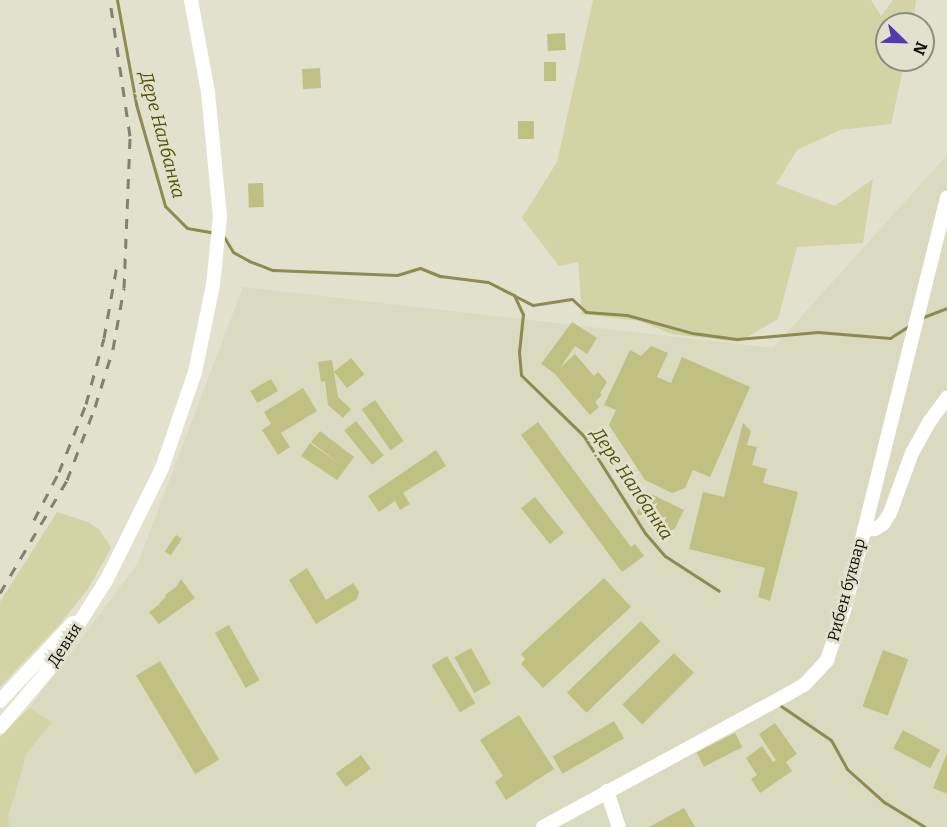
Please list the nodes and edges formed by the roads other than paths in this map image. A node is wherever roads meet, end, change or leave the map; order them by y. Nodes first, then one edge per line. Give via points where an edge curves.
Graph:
1 (191, 0) edge
2 (947, 198) edge
3 (947, 398) edge
4 (864, 530) junction
5 (90, 606) junction
6 (0, 701) edge
7 (0, 728) edge
8 (607, 791) junction
9 (543, 827) edge
10 (619, 827) edge

1 - 5 street via 208,92 218,234 213,285 195,372 162,468 124,548
2 - 4 street, Рибен буквар
3 - 4 street via 912,453 890,513 883,524
4 - 8 street, Рибен буквар via 835,638 817,673 788,694
5 - 6 street, Девня
5 - 7 street, Девня via 52,666
8 - 9 street, Рибен буквар
8 - 10 street

